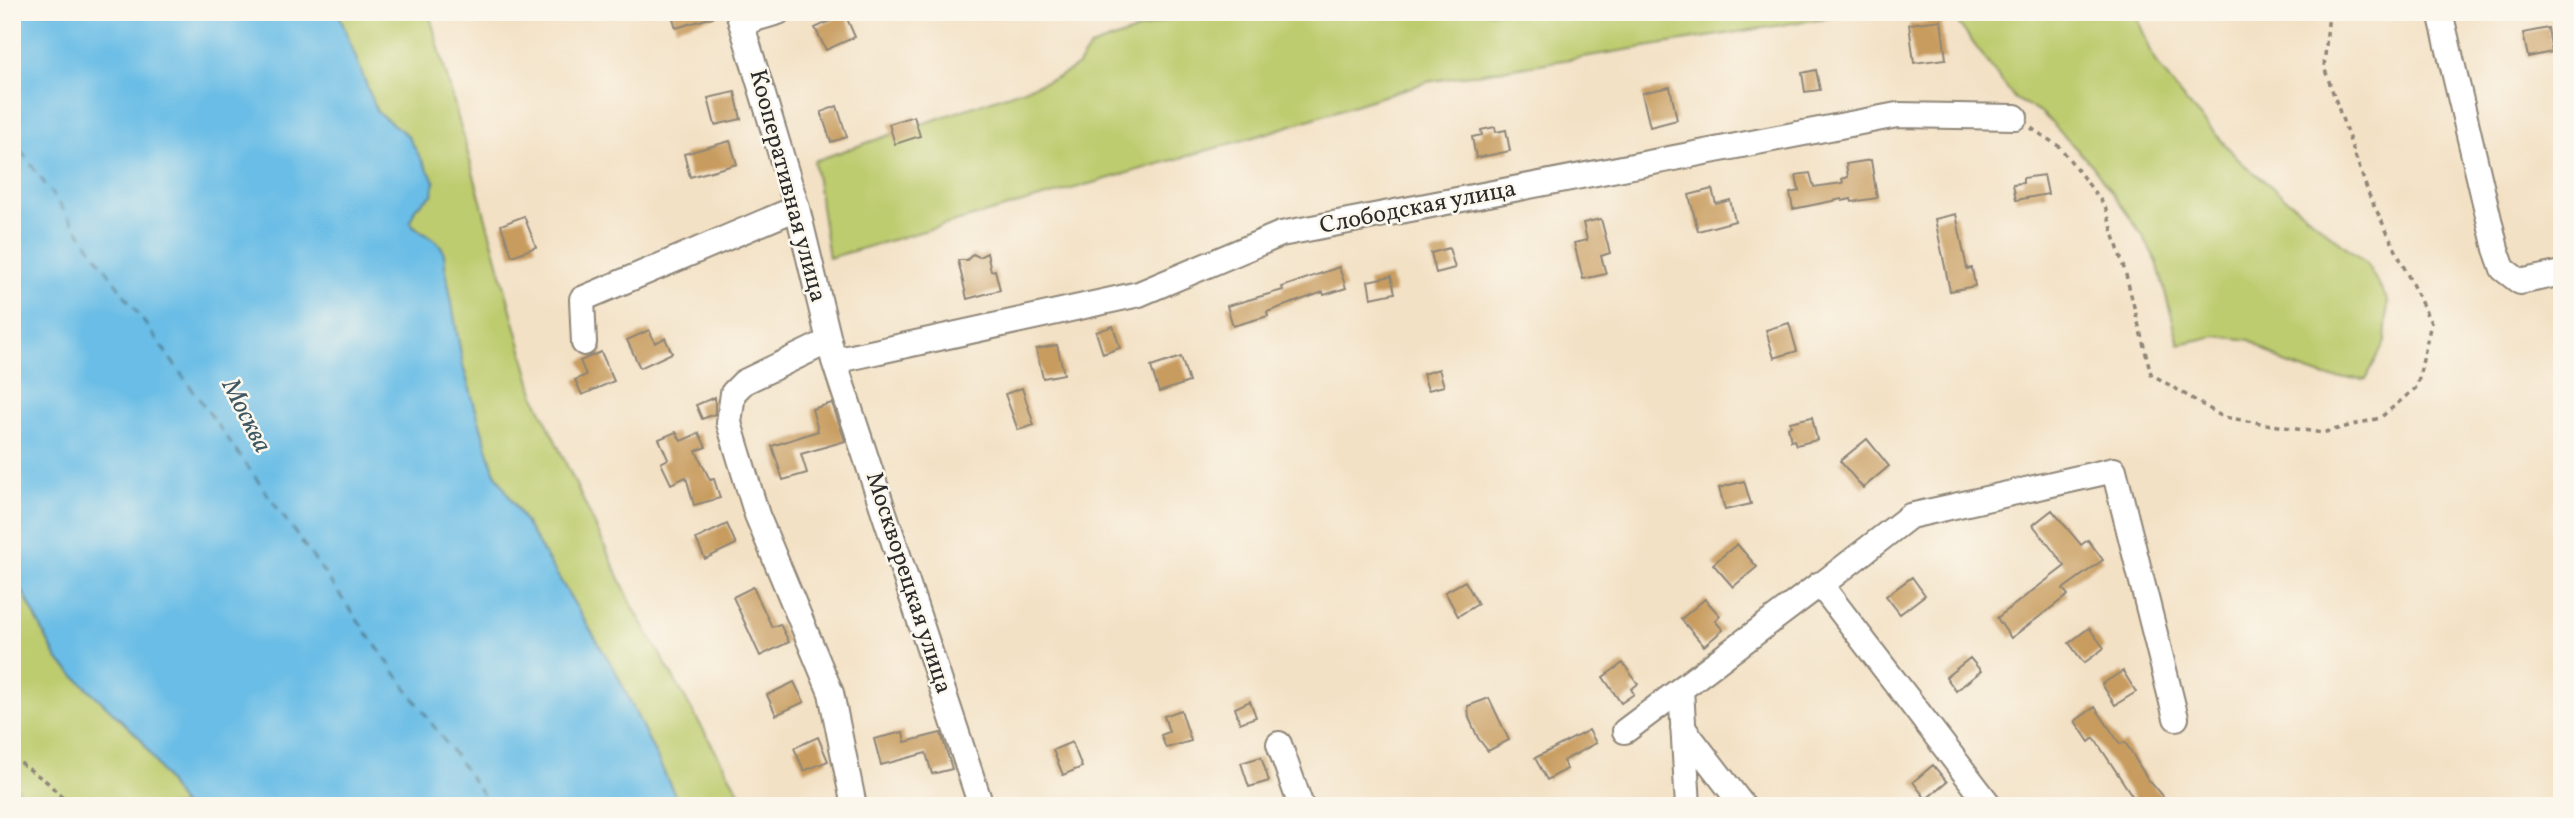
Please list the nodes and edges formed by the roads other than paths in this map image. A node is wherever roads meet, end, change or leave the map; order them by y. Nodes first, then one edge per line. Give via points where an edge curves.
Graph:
1 (778, 12) edge
2 (2440, 12) edge
3 (739, 18) edge
4 (2015, 117) road end
5 (797, 208) junction
6 (2562, 273) edge
7 (584, 343) dead end
8 (832, 351) junction
9 (1821, 585) junction
10 (1681, 689) junction
11 (2176, 718) dead end
12 (1683, 727) junction
13 (1626, 731) dead end
14 (1279, 744) dead end
15 (854, 806) edge
16 (981, 806) edge
17 (1301, 806) edge
18 (1688, 806) edge
19 (1743, 806) edge
20 (1990, 806) edge

1 - 3 street
2 - 6 street via 2503,269 2520,282
3 - 5 street, Кооперативная улица
4 - 8 street, Слободская улица via 1897,115 1280,234 1139,294
5 - 7 street via 582,299
5 - 8 street, Кооперативная улица
8 - 15 street, Слободская улица via 744,382 733,393 729,422 757,514 831,693
8 - 16 street, Москворецкая улица
9 - 10 street
9 - 11 street via 1910,516 2114,470
9 - 20 street
10 - 12 street
10 - 13 street
12 - 18 street
12 - 19 street
14 - 17 street

